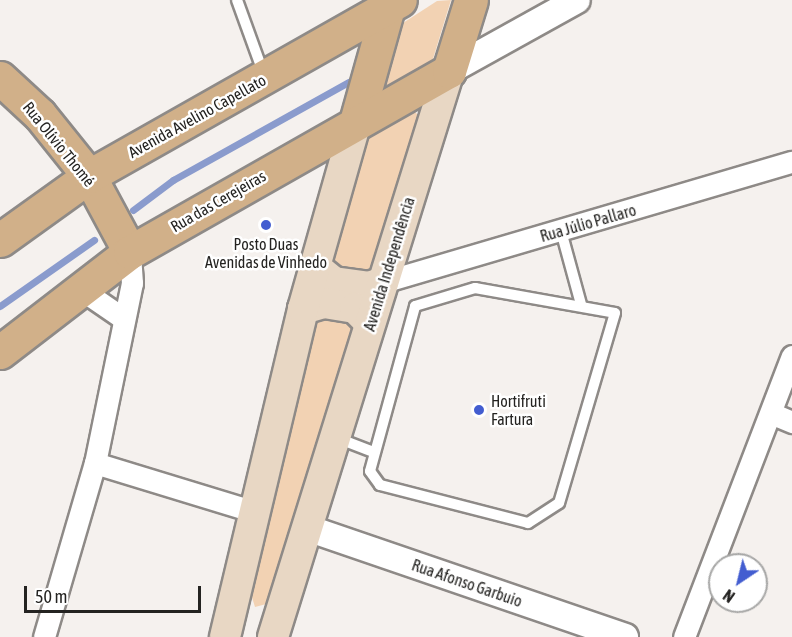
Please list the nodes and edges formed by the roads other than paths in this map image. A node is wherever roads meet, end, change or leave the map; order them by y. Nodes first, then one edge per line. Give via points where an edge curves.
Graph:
1 (237, 0) edge
2 (471, 0) edge
3 (577, 0) edge
4 (392, 2) edge
5 (449, 71) junction
6 (0, 78) edge
7 (265, 78) junction
8 (356, 122) junction
9 (792, 162) edge
10 (89, 176) junction
11 (561, 231) junction
12 (0, 240) edge
13 (130, 252) junction
14 (314, 266) junction
15 (383, 282) junction
16 (82, 290) junction
17 (580, 304) junction
18 (303, 309) junction
19 (124, 319) junction
20 (370, 323) junction
21 (0, 352) edge
22 (792, 356) edge
23 (782, 418) edge
24 (336, 437) junction
25 (373, 452) junction
26 (95, 463) junction
27 (252, 511) junction
28 (310, 529) junction
29 (293, 570) junction
30 (237, 592) junction
31 (44, 637) edge
32 (225, 637) edge
33 (273, 637) edge
34 (625, 637) edge
35 (684, 637) edge

1 - 7 lane
2 - 5 main road, Avenida Independência
3 - 5 street
4 - 7 main road, Avenida Avelino Capellato
4 - 8 main road
5 - 8 main road, Rua das Cerejeiras
5 - 15 main road, Avenida Independência
6 - 10 main road, Rua Olívio Thomé via 40,115
7 - 10 main road, Avenida Avelino Capellato
8 - 13 main road, Rua das Cerejeiras
8 - 14 main road
9 - 11 street, Rua Júlio Pallaro
10 - 12 main road, Avenida Avelino Capellato
10 - 13 main road, Rua Olívio Thomé
11 - 15 street, Rua Júlio Pallaro
11 - 17 lane
13 - 16 main road, Rua das Cerejeiras
13 - 19 street, Rua Olívio Thomé via 132,283
14 - 15 main road via 334,282 369,288
14 - 18 main road
15 - 20 main road, Avenida Independência
16 - 19 street
16 - 21 main road, Rua das Cerejeiras
17 - 25 lane via 475,288 416,306
17 - 25 lane via 615,313 559,503 528,523 472,511 380,485 370,471
18 - 20 main road via 324,303 355,308
18 - 27 main road
19 - 26 street, Rua Olívio Thomé
20 - 24 main road, Avenida Independência
22 - 23 street
23 - 35 street
24 - 25 lane
24 - 28 main road, Avenida Independência
26 - 27 street
26 - 31 street, Rua Olívio Thomé
27 - 30 main road
28 - 29 main road, Avenida Independência
28 - 34 street, Rua Afonso Garbuio
29 - 30 main road via 266,618 254,626 243,618
29 - 33 main road
30 - 32 main road

